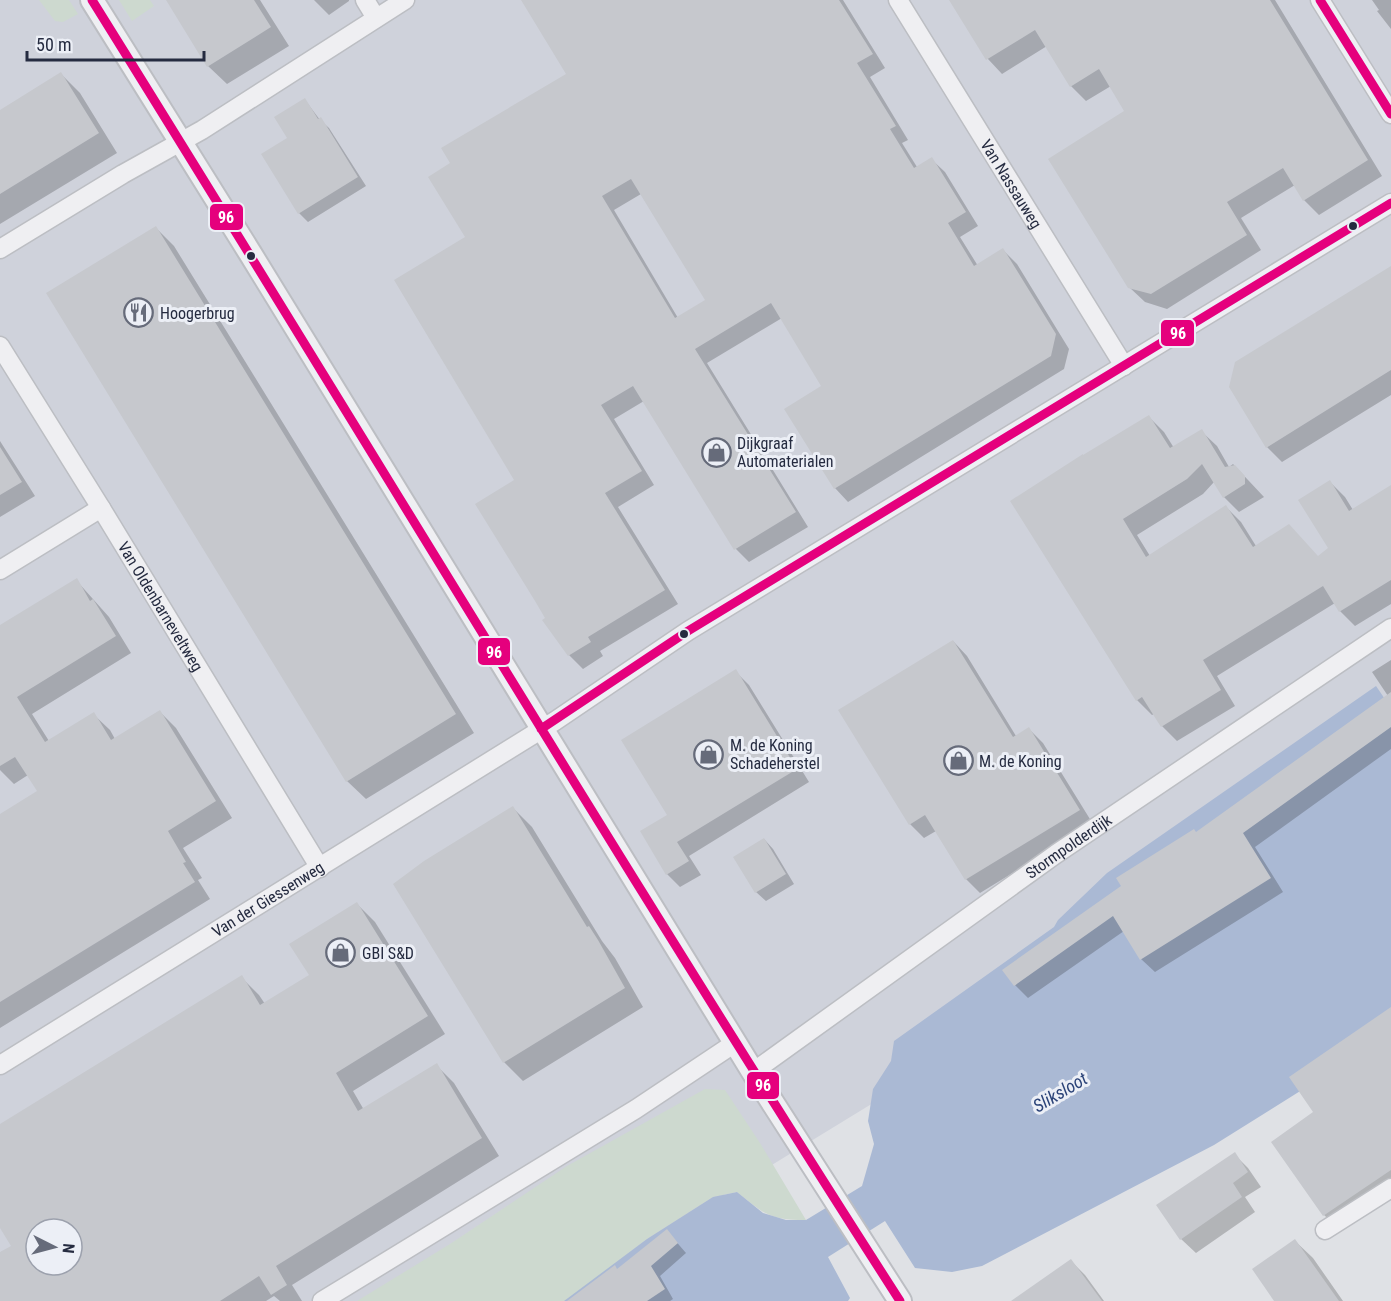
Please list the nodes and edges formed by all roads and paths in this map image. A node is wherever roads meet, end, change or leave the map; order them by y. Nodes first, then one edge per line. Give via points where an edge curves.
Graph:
1 (92, 0) edge
2 (365, 0) edge
3 (405, 0) edge
4 (898, 0) edge
5 (1320, 0) edge
6 (376, 18) junction
7 (1391, 114) edge
8 (179, 141) junction
9 (1391, 203) edge
10 (0, 249) edge
11 (0, 346) edge
12 (1124, 366) junction
13 (101, 508) junction
14 (0, 570) edge
15 (1391, 628) edge
16 (541, 729) junction
17 (320, 868) junction
18 (735, 1043) junction
19 (0, 1065) edge
20 (753, 1072) junction
21 (1391, 1188) edge
22 (1325, 1230) dead end
23 (897, 1296) edge
24 (322, 1301) edge

1 - 8 street
2 - 6 street
3 - 6 street
4 - 12 street, Van Nassauweg
5 - 7 street
6 - 8 street
8 - 10 street
8 - 16 street
9 - 12 street, Van der Giessenweg
11 - 13 street, Van Oldenbarneveltweg
12 - 16 street, Van der Giessenweg via 688,631
13 - 14 street
13 - 17 street, Van Oldenbarneveltweg
15 - 20 street, Stormpolderdijk via 1056,854
16 - 17 street, Van der Giessenweg
16 - 18 street
17 - 19 street, Van der Giessenweg
18 - 20 street
18 - 24 street via 636,1109
20 - 23 street
21 - 22 street

